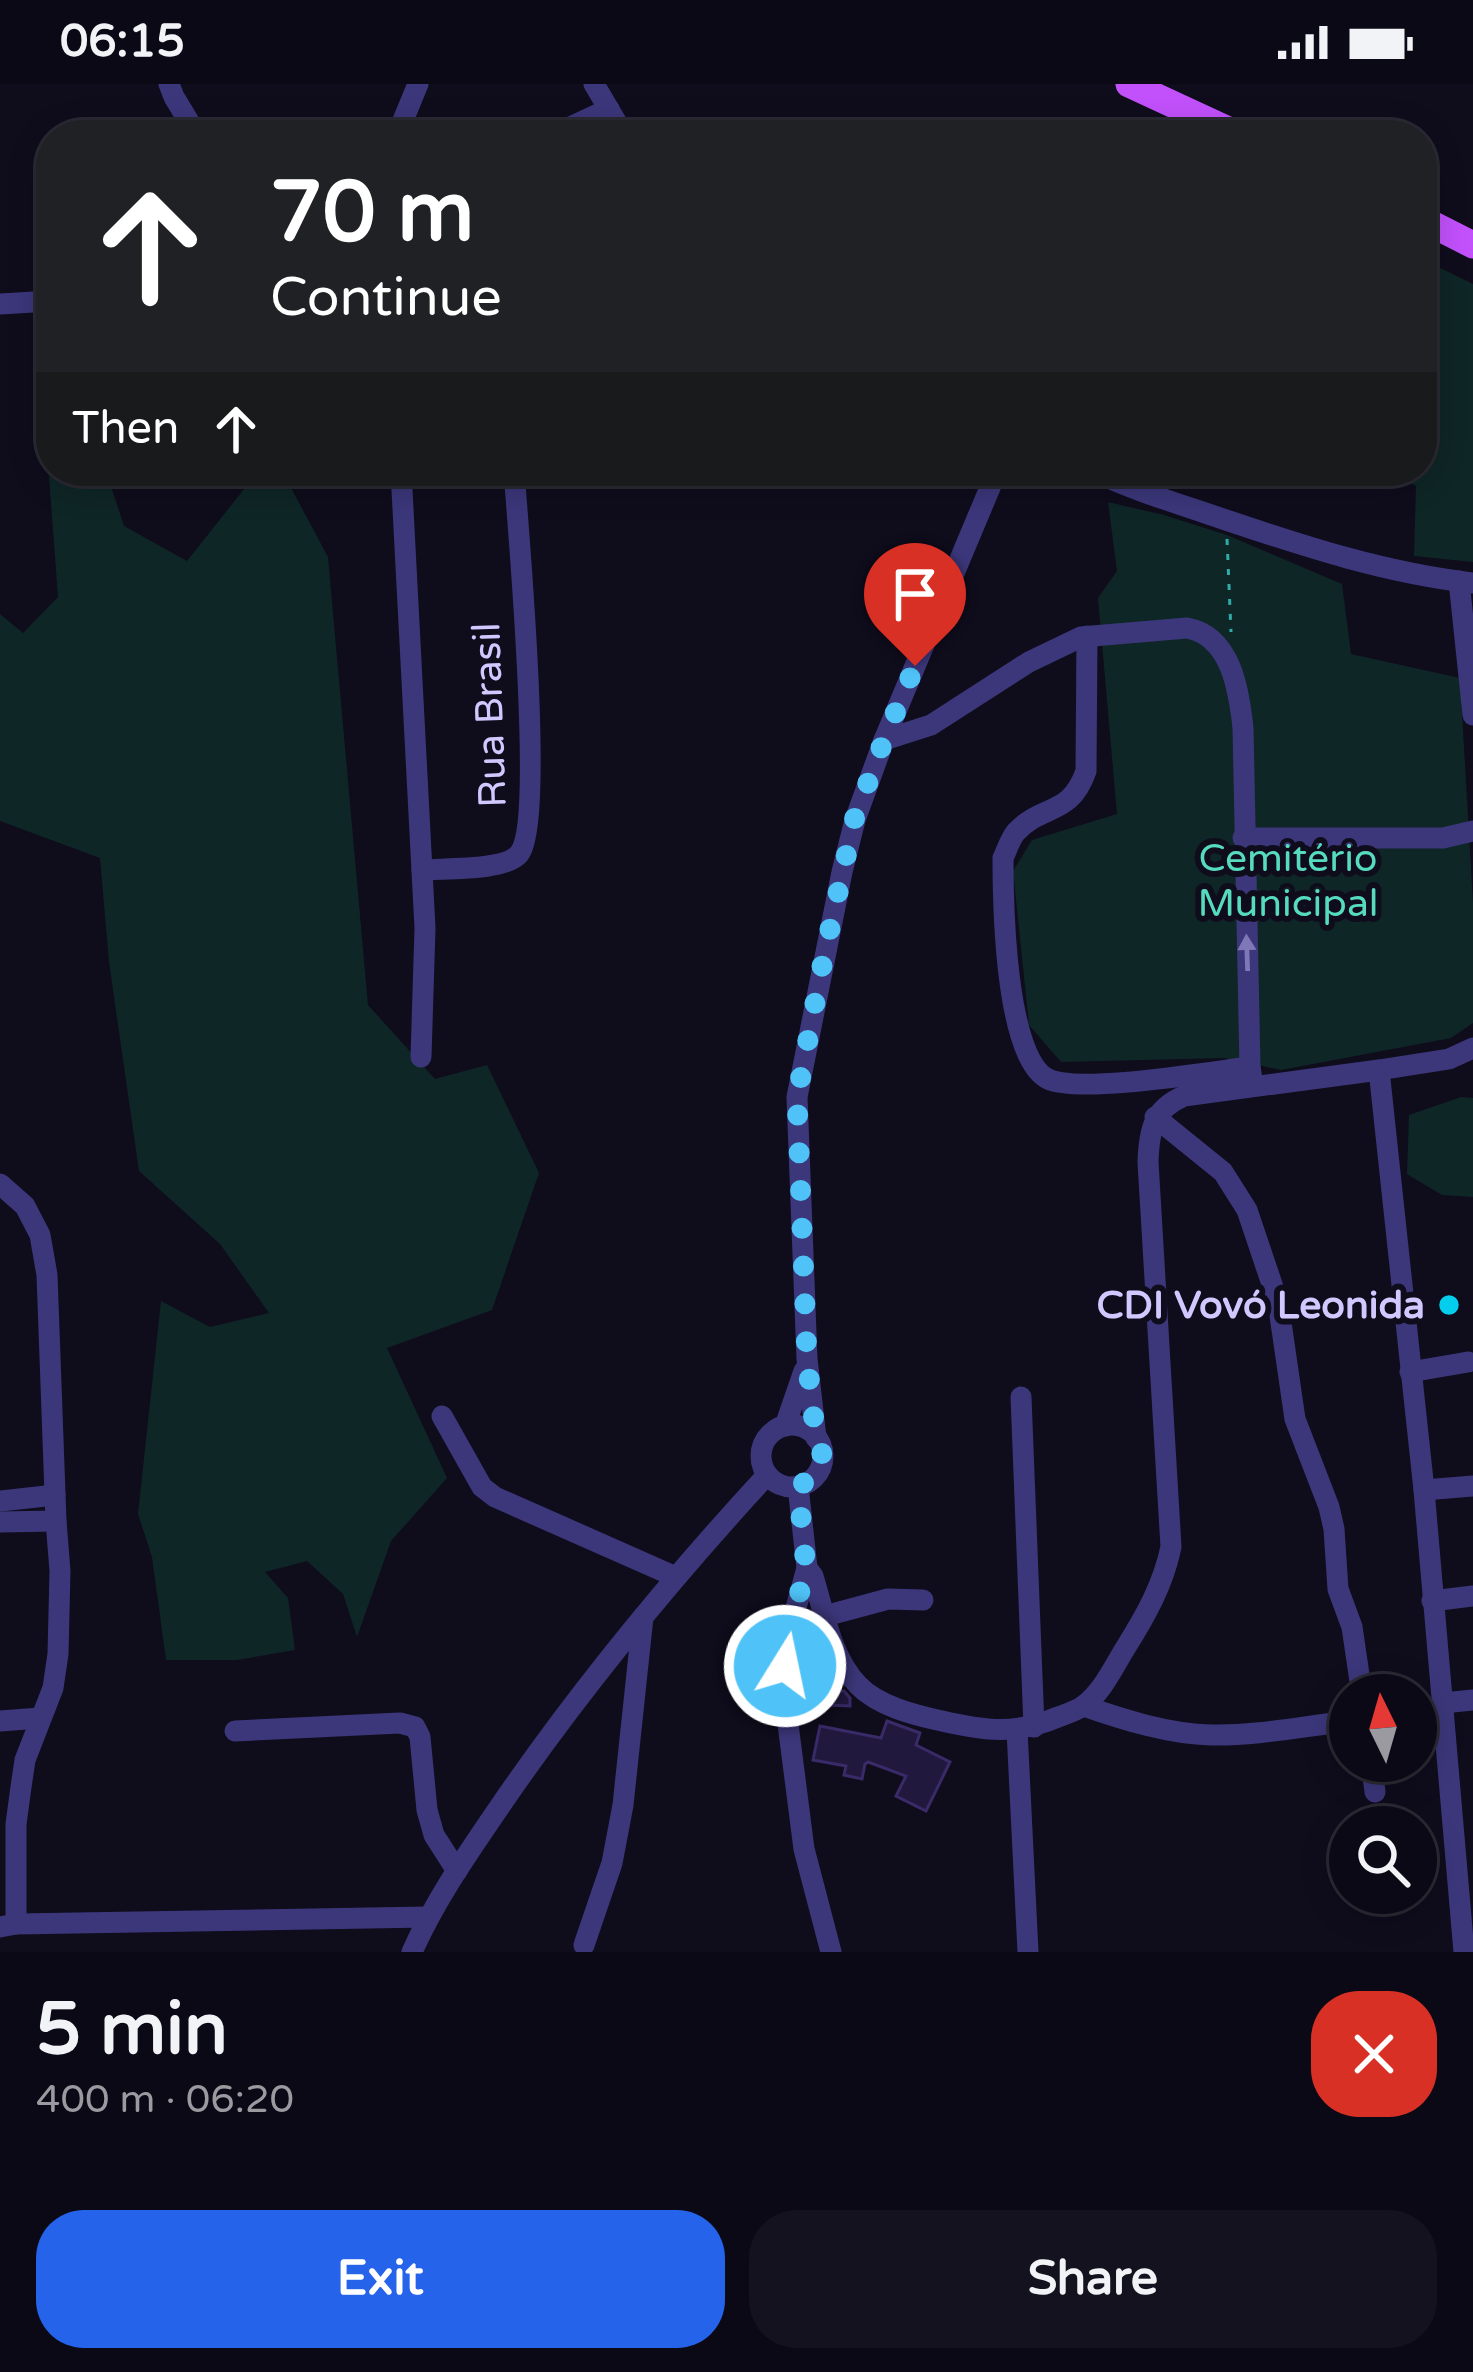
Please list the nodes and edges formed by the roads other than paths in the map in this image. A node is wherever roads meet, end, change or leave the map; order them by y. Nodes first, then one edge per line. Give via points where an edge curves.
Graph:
1 (169, 84) edge
2 (418, 84) edge
3 (594, 84) edge
4 (1129, 84) edge
5 (609, 109) junction
6 (189, 120) edge
7 (403, 120) edge
8 (585, 120) edge
9 (615, 120) edge
10 (1207, 120) edge
11 (1437, 227) edge
12 (1473, 244) edge
13 (36, 302) edge
14 (0, 304) edge
15 (402, 486) edge
16 (515, 486) edge
17 (991, 486) edge
18 (1134, 486) edge
19 (1466, 582) edge
20 (1084, 636) junction
21 (1473, 716) edge
22 (884, 740) junction
23 (1473, 831) edge
24 (1244, 838) junction
25 (422, 870) junction
26 (1473, 1048) edge
27 (422, 1057) dead end
28 (1379, 1070) junction
29 (1251, 1077) junction
30 (1155, 1117) junction
31 (0, 1184) edge
32 (807, 1359) junction
33 (1468, 1362) dead end
34 (1410, 1372) junction
35 (1021, 1397) dead end
36 (442, 1415) dead end
37 (785, 1426) junction
38 (816, 1438) junction
39 (767, 1474) junction
40 (798, 1486) junction
41 (1473, 1486) edge
42 (1424, 1490) junction
43 (55, 1495) junction
44 (0, 1501) edge
45 (56, 1521) junction
46 (0, 1522) edge
47 (806, 1568) junction
48 (676, 1577) junction
49 (1473, 1596) edge
50 (923, 1600) dead end
51 (1432, 1600) junction
52 (825, 1616) junction
53 (643, 1617) junction
54 (1359, 1674) edge
55 (1473, 1700) edge
56 (1443, 1703) junction
57 (1084, 1706) junction
58 (40, 1718) junction
59 (0, 1721) edge
60 (1329, 1723) edge
61 (1025, 1729) junction
62 (235, 1731) dead end
63 (1374, 1782) edge
64 (1375, 1792) dead end
65 (1462, 1800) edge
66 (457, 1871) junction
67 (1467, 1899) edge
68 (427, 1918) junction
69 (8, 1926) edge
70 (584, 1945) dead end
71 (412, 1952) edge
72 (831, 1952) edge
73 (1028, 1952) edge
74 (1464, 1952) edge

1 - 6 street
2 - 7 street
3 - 5 street
4 - 10 main road
5 - 8 street
5 - 9 street
11 - 12 main road
13 - 14 street
15 - 25 street
16 - 25 street, Rua Brasil via 529,830 515,859
17 - 22 street
18 - 19 street via 1357,562
19 - 21 street
20 - 22 street via 931,724
20 - 24 street via 1187,628 1216,643 1240,702
20 - 29 street via 1086,771 1062,805 1013,835 1003,858 1021,1040 1043,1077 1066,1084
22 - 32 street via 854,820 797,1097
23 - 24 street via 1443,838
29 -> 24 street
25 - 27 street
26 - 28 street
28 - 29 street
28 - 34 street
29 - 30 street via 1184,1096
30 - 54 street via 1223,1172 1247,1210 1278,1302 1295,1419 1329,1507
30 - 57 street via 1148,1162 1171,1547 1152,1604
31 - 43 street via 25,1206 40,1235
32 - 37 street
32 - 38 street
33 - 34 street
34 - 42 street
35 - 61 street
36 - 48 street via 495,1497
37 - 38 street
37 - 39 street via 764,1441
38 - 40 street via 819,1471
39 - 40 street
39 - 48 street
40 - 47 street
41 - 42 street
42 - 51 street
43 - 44 street
43 - 45 street
45 - 46 street
45 - 58 street via 58,1654
47 - 52 street
47 - 72 street via 784,1693 804,1849
48 - 53 street
49 - 51 street
50 - 52 street via 888,1599
51 - 56 street
52 - 61 street via 845,1668 883,1702 970,1727
53 - 66 street
53 - 70 street via 623,1805
55 - 56 street
56 - 65 street
57 - 60 street via 1213,1736
57 - 61 street
58 - 59 street
58 - 69 street via 18,1805
61 - 73 street
62 - 66 street via 415,1727 434,1834
63 - 64 street
65 - 67 street
66 - 68 street
67 - 74 street
68 - 69 street
68 - 71 street

